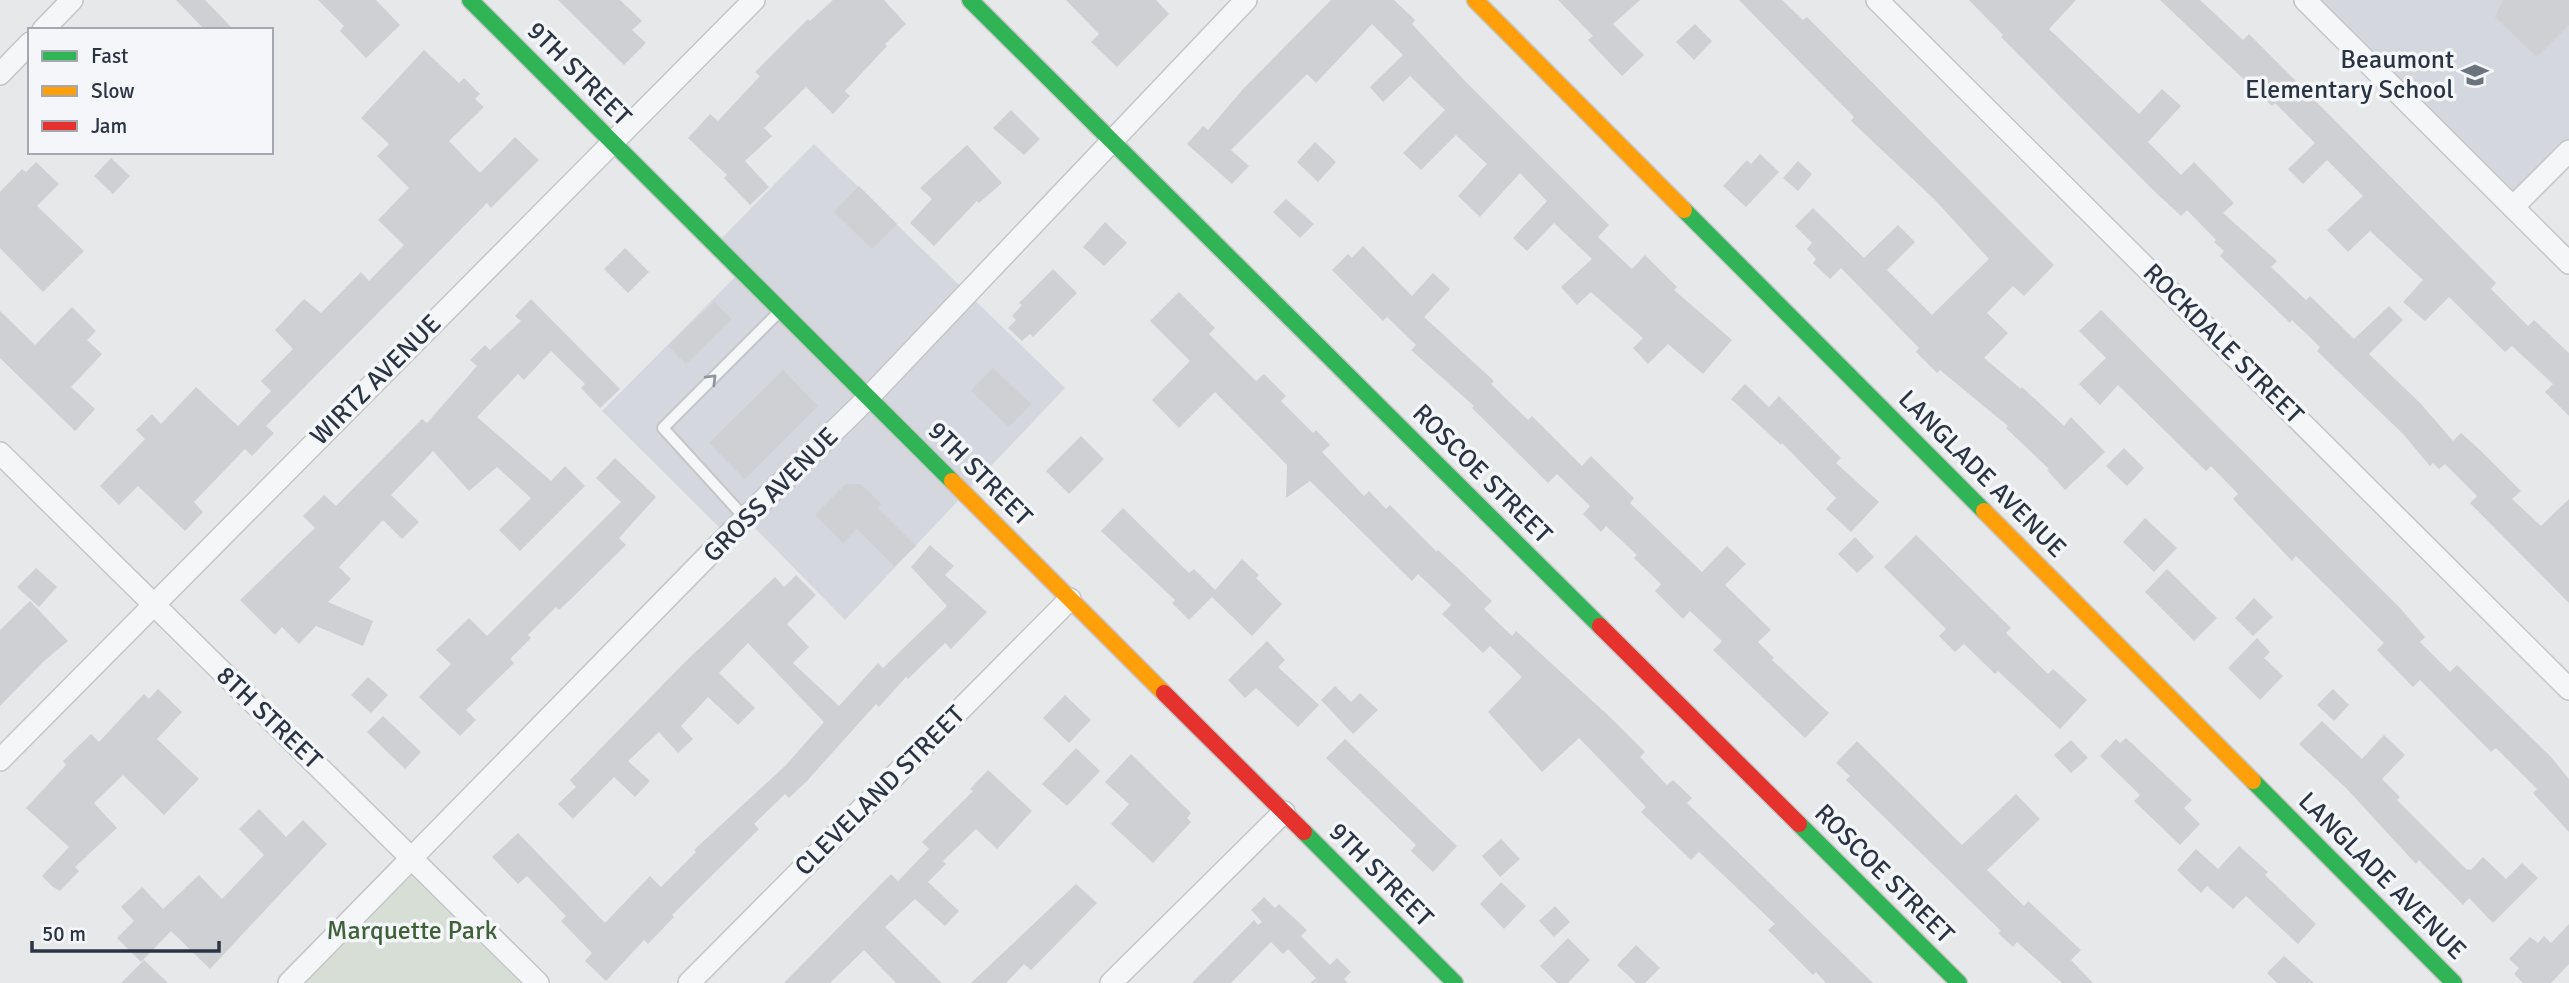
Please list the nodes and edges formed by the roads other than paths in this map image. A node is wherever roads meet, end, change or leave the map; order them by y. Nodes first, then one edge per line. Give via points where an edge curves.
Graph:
1 (72, 0) edge
2 (470, 0) edge
3 (754, 0) edge
4 (970, 0) edge
5 (1246, 0) edge
6 (1475, 0) edge
7 (1877, 0) edge
8 (2305, 0) edge
9 (45, 28) edge
10 (28, 46) edge
11 (0, 74) edge
12 (1112, 141) junction
13 (612, 142) junction
14 (2569, 151) edge
15 (2513, 207) junction
16 (2569, 263) edge
17 (781, 310) junction
18 (868, 398) junction
19 (0, 453) edge
20 (745, 518) junction
21 (1070, 599) junction
22 (154, 605) junction
23 (2569, 689) edge
24 (0, 760) edge
25 (1284, 812) junction
26 (413, 859) junction
27 (289, 983) edge
28 (538, 983) edge
29 (689, 983) edge
30 (1111, 983) edge
31 (1455, 983) edge
32 (1959, 983) edge
33 (2454, 983) edge

1 - 9 street
2 - 13 street, 9TH STREET
3 - 13 street, WIRTZ AVENUE
4 - 12 street, ROSCOE STREET
5 - 12 street, GROSS AVENUE
6 - 33 street, LANGLADE AVENUE
7 - 23 street, ROCKDALE STREET
8 - 15 street
10 - 11 street
12 - 18 street, GROSS AVENUE
12 - 32 street, ROSCOE STREET
13 - 17 street, 9TH STREET
13 - 22 street, WIRTZ AVENUE
14 - 15 street
15 - 16 street
17 - 18 street, 9TH STREET
20 -> 17 lane via 663,428
18 - 20 street, GROSS AVENUE
18 - 21 street, 9TH STREET
19 - 22 street, 8TH STREET
20 - 26 street, GROSS AVENUE
21 - 25 street, 9TH STREET
21 - 29 street, CLEVELAND STREET
22 - 24 street, WIRTZ AVENUE
22 - 26 street, 8TH STREET
25 - 30 street
25 - 31 street, 9TH STREET
26 - 27 street, GROSS AVENUE
26 - 28 street, 8TH STREET

